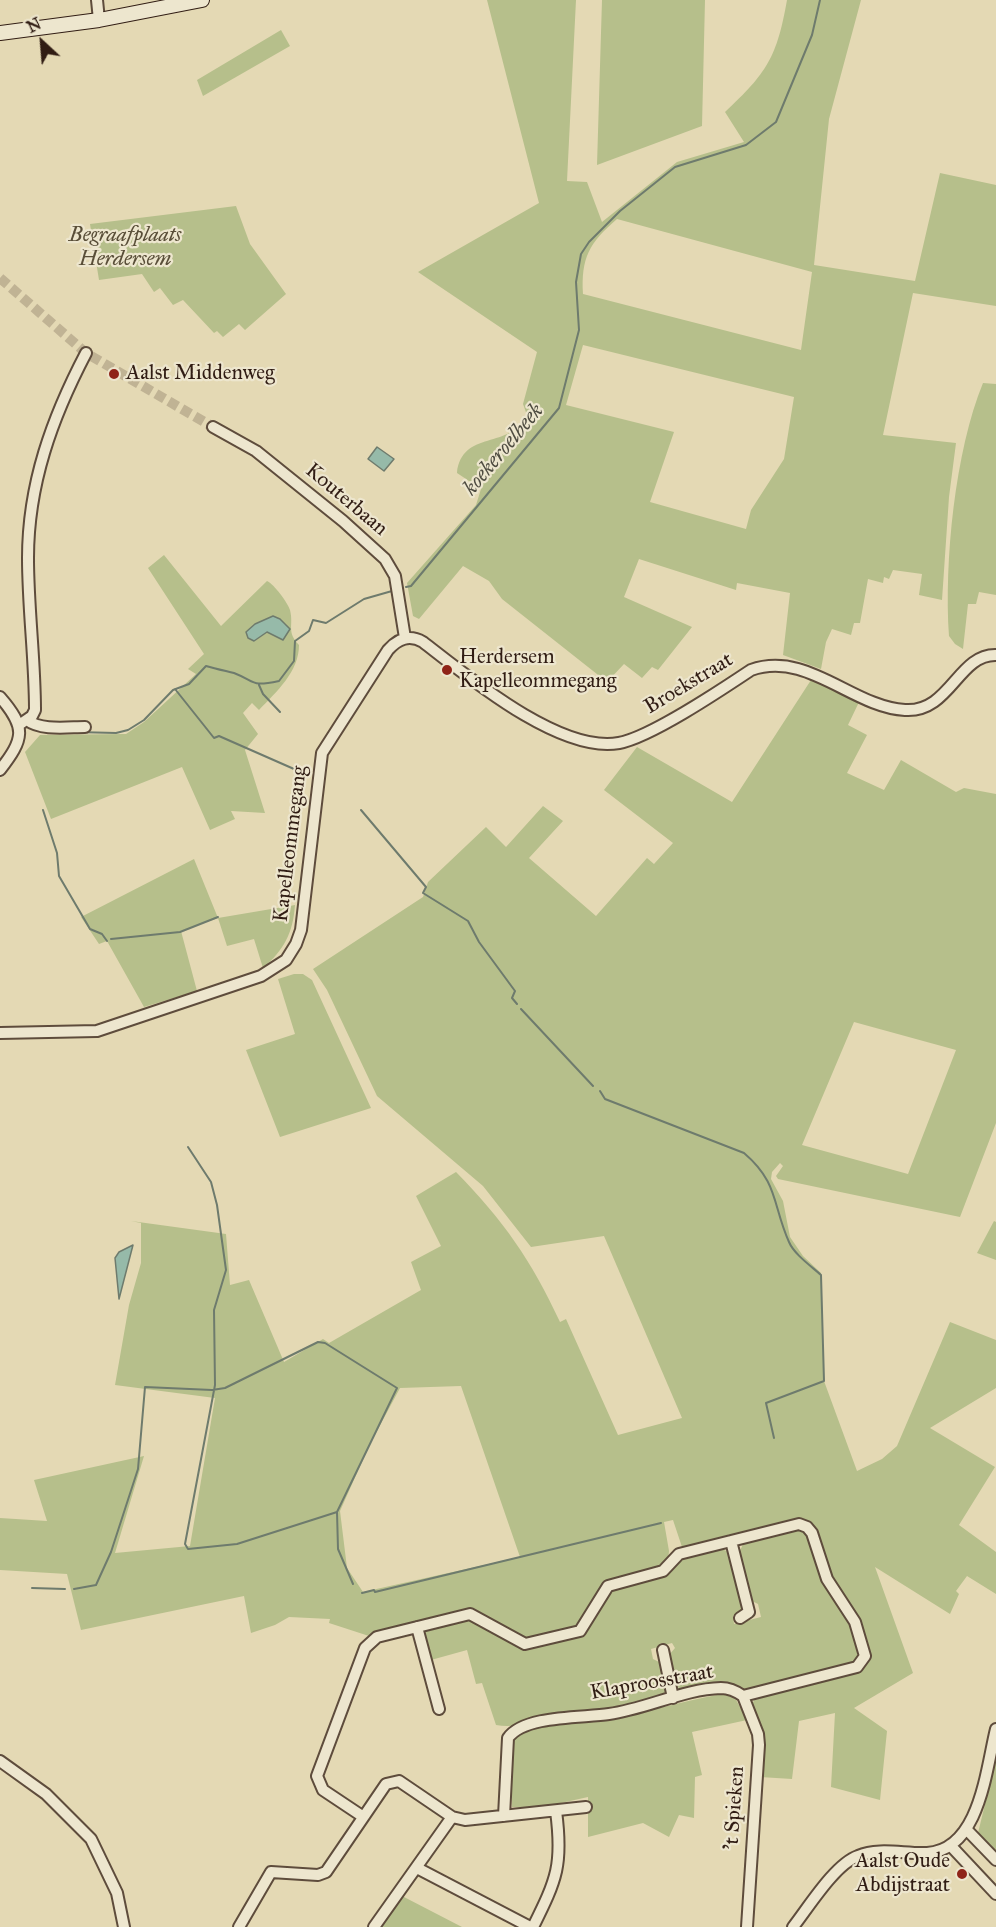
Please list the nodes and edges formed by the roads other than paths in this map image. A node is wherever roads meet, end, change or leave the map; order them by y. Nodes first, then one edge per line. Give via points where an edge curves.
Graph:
1 (98, 0) edge
2 (202, 0) edge
3 (99, 20) junction
4 (0, 33) edge
5 (86, 353) dead end
6 (213, 427) tunnel mouth
7 (405, 638) junction
8 (996, 655) edge
9 (0, 697) edge
10 (23, 723) junction
11 (84, 727) dead end
12 (0, 770) edge
13 (0, 1033) edge
14 (731, 1541) junction
15 (740, 1618) dead end
16 (417, 1628) junction
17 (663, 1650) dead end
18 (743, 1696) junction
19 (673, 1698) junction
20 (439, 1709) dead end
21 (996, 1729) edge
22 (0, 1761) edge
23 (586, 1807) dead end
24 (556, 1811) junction
25 (362, 1816) junction
26 (504, 1816) junction
27 (452, 1817) junction
28 (967, 1830) junction
29 (950, 1845) junction
30 (996, 1860) edge
31 (417, 1868) junction
32 (996, 1894) edge
33 (124, 1927) edge
34 (238, 1927) edge
35 (374, 1927) edge
36 (532, 1927) edge
37 (747, 1927) edge
38 (793, 1927) edge

1 - 3 street
2 - 3 street
3 - 4 street
5 - 10 street via 54,420 33,496 28,558 35,710
6 - 7 street, Kouterbaan via 256,451 385,559 395,576
7 - 8 street, Broekstraat via 423,642 490,695 515,709 585,742 601,744 619,743 643,734 766,665 793,667 904,710 936,701 979,658
7 - 13 street, Kapelleommegang via 388,650 322,753 301,930 286,960 261,976 96,1031
9 - 10 street
10 - 11 street
10 - 12 street via 18,745
14 - 15 street via 749,1612
14 - 16 street, Klaproosstraat via 679,1554 663,1571 608,1586 580,1630 525,1644 470,1614
14 - 18 street, Klaproosstraat via 799,1524 807,1527 827,1579 855,1622 865,1656 852,1670
16 - 20 street
16 - 25 street, Klaproosstraat via 377,1637 365,1648 317,1776 323,1790
17 - 19 street
18 - 19 street, Klaproosstraat via 723,1688
18 - 37 street, 't Spieken via 759,1745
19 - 26 street, Klaproosstraat via 606,1715 572,1715 512,1733 508,1738
21 - 28 street
22 - 33 street via 46,1794 91,1839 117,1893
23 - 24 street
24 - 26 street
24 - 36 street via 561,1846 558,1868
25 - 27 street via 386,1784 399,1781
25 - 34 street via 326,1872 272,1872
26 - 27 street via 465,1820
27 - 31 street
28 - 29 street
28 - 30 street
29 - 32 street
29 - 38 street via 933,1852 874,1852 856,1856 838,1871
31 - 35 street
31 - 36 street

